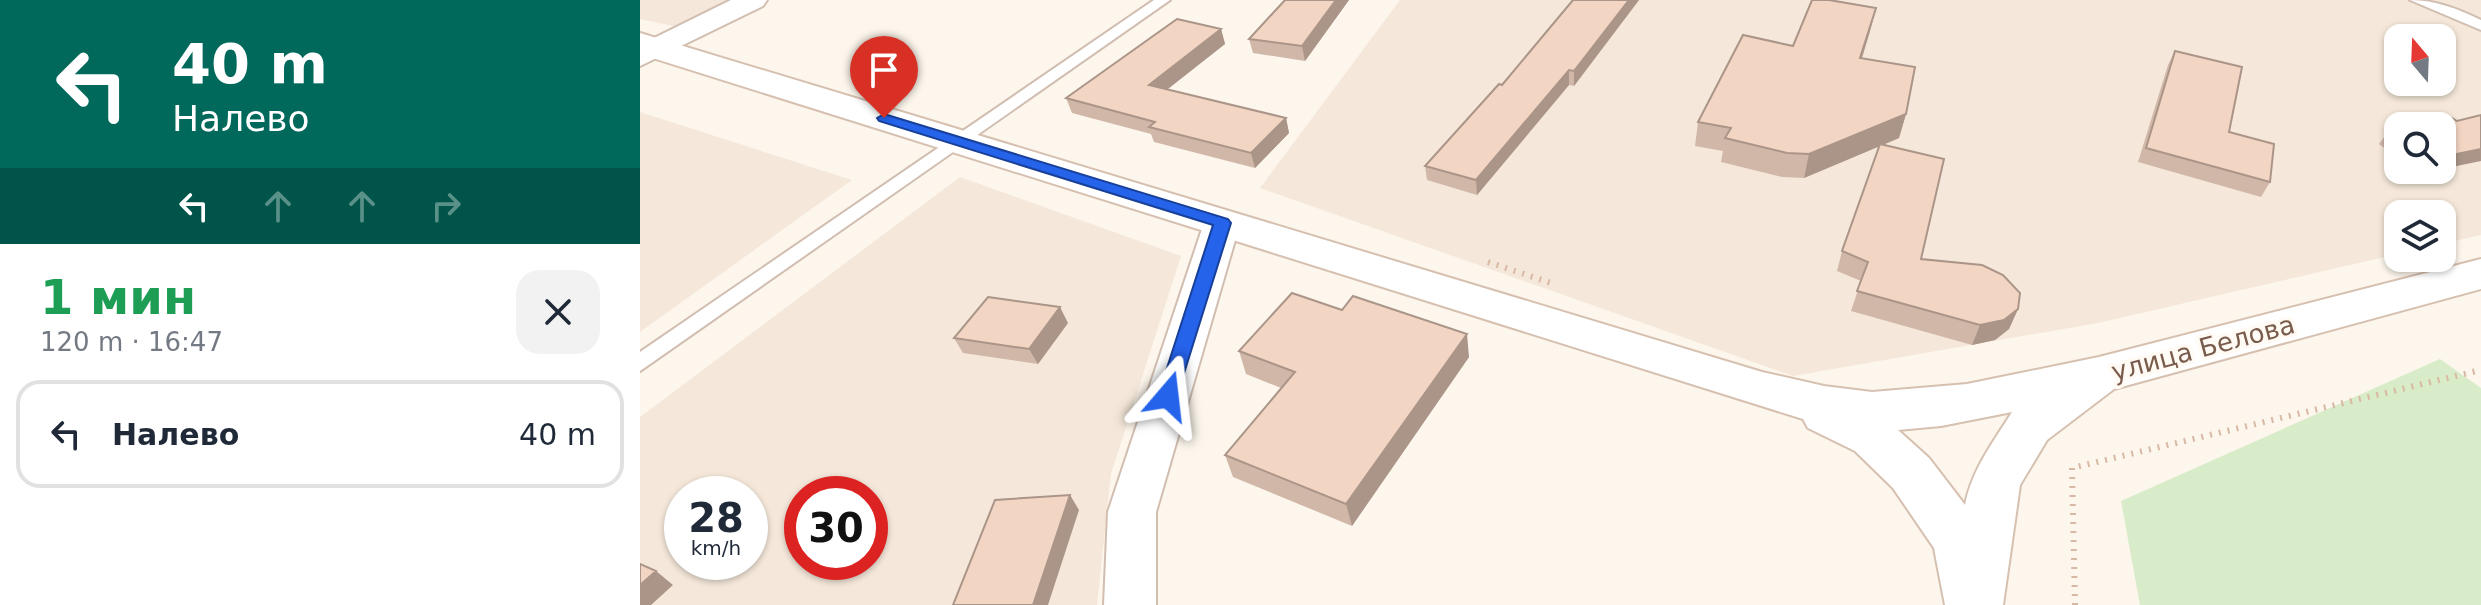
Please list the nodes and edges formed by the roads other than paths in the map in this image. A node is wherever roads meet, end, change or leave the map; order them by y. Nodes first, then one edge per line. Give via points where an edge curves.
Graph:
1 (753, 0) edge
2 (1163, 0) edge
3 (2417, 0) edge
4 (2481, 26) edge
5 (645, 54) edge
6 (960, 142) junction
7 (1222, 223) junction
8 (2481, 274) edge
9 (640, 363) edge
10 (2099, 375) junction
11 (1795, 398) junction
12 (1130, 605) edge
13 (1973, 605) edge

1 - 5 street
2 - 6 lane
3 - 4 lane
5 - 6 main road
6 - 7 main road
6 - 9 lane
7 - 11 main road
7 - 12 street via 1132,512
8 - 10 main road, улица Белова
10 - 11 main road via 1948,405 1888,411
10 - 13 main road, улица Белова via 2030,426 1995,482
11 - 13 main road via 1873,437 1911,473 1960,541

